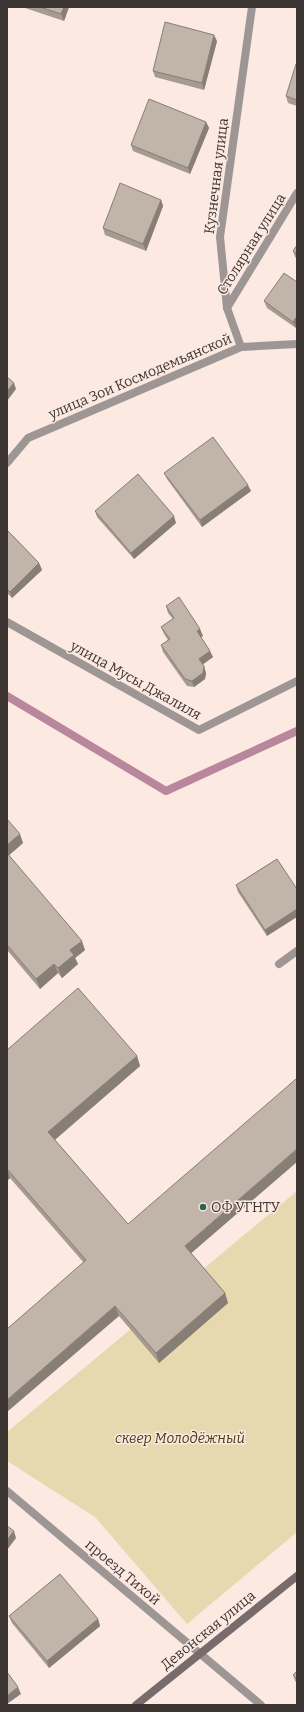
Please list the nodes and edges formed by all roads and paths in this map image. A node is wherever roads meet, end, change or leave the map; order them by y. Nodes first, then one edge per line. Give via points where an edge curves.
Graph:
1 (252, 7) edge
2 (297, 193) edge
3 (226, 308) junction
4 (297, 344) edge
5 (241, 347) junction
6 (7, 463) edge
7 (7, 622) edge
8 (297, 680) edge
9 (297, 951) edge
10 (279, 964) dead end
11 (7, 1491) edge
12 (297, 1576) edge
13 (199, 1654) junction
14 (136, 1705) edge
15 (261, 1705) edge

1 - 3 street, Кузнечная улица via 220,237
2 - 3 street, Столярная улица
3 - 5 street, Кузнечная улица
4 - 5 street, улица Зои Космодемьянской
5 - 6 street, улица Зои Космодемьянской via 28,438
7 - 8 street, улица Мусы Джалиля via 198,730
9 - 10 street
11 - 13 street, проезд Тихой
12 - 13 main road, Девонская улица
13 - 14 main road, Девонская улица
13 - 15 street, проезд Тихой

